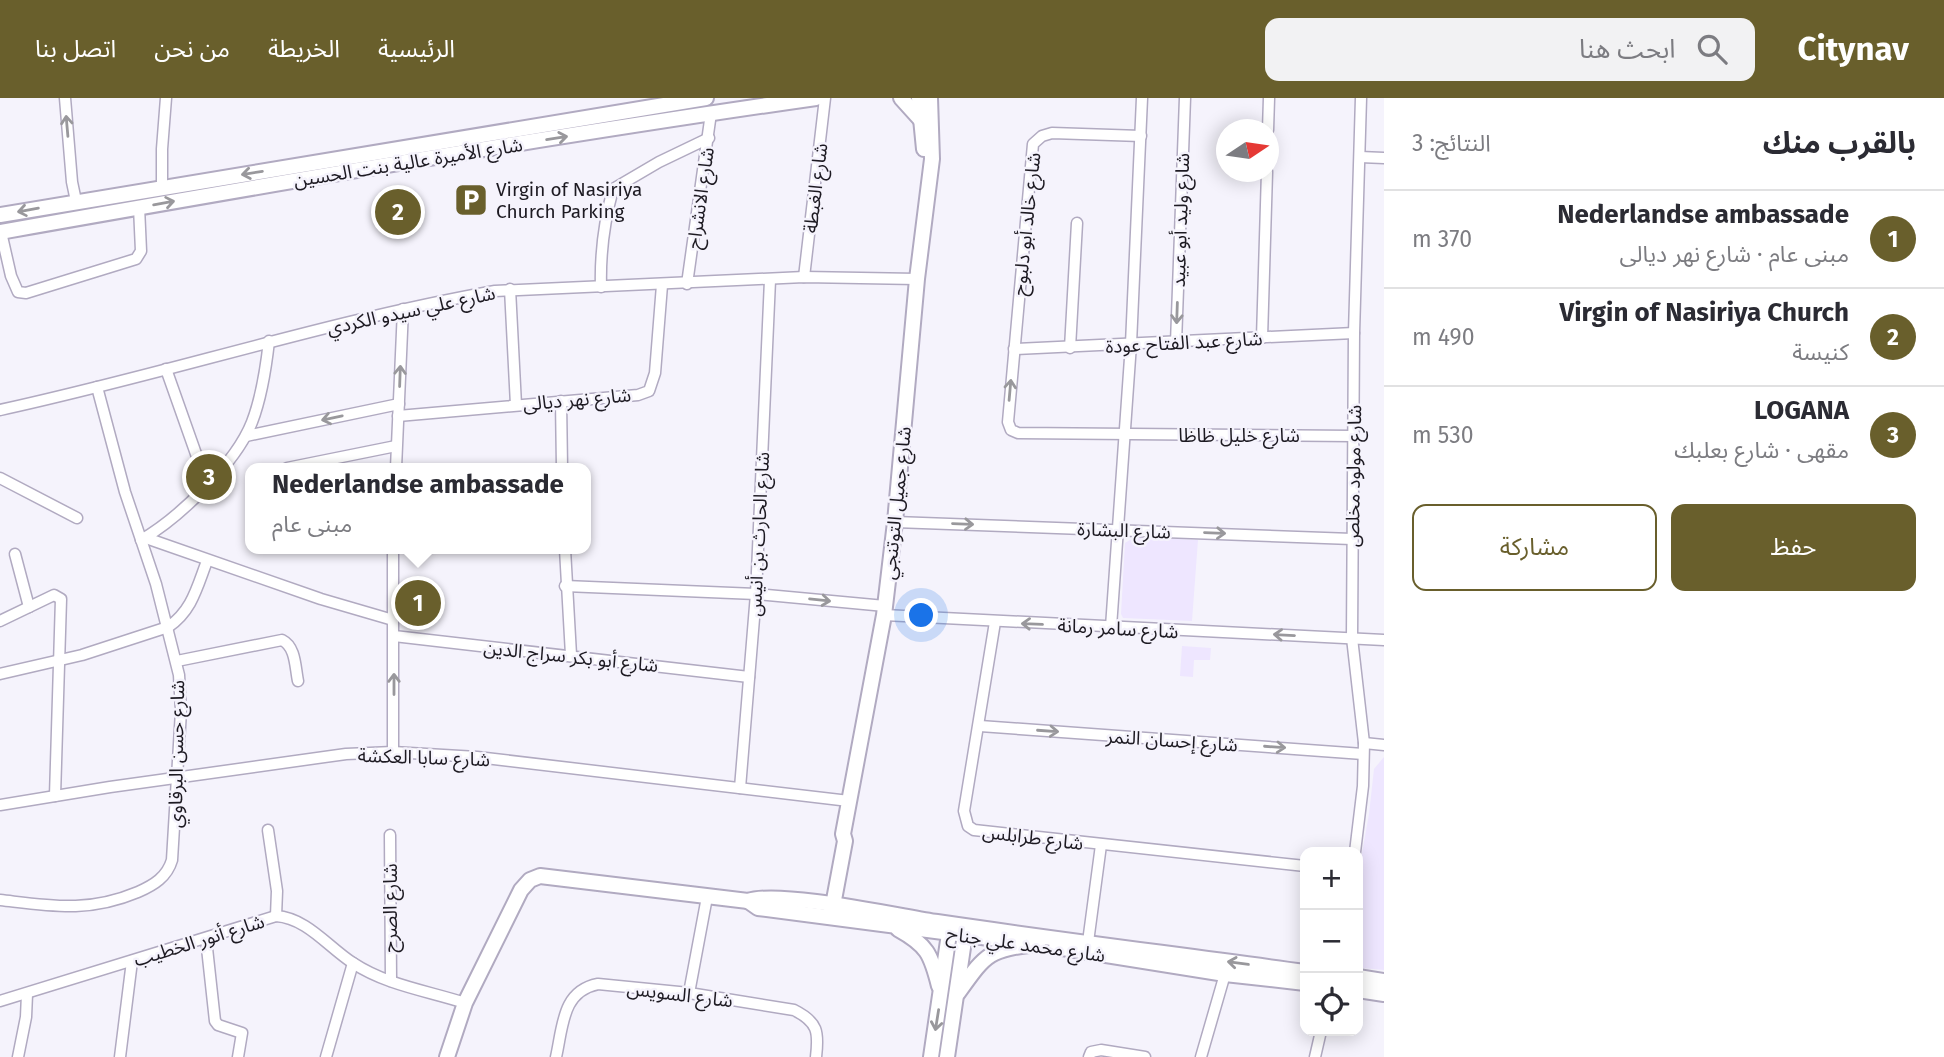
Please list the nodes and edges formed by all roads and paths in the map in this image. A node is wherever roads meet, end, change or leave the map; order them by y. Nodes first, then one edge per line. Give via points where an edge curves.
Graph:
1 (65, 98) edge
2 (166, 98) edge
3 (706, 98) edge
4 (816, 98) edge
5 (825, 98) edge
6 (901, 98) edge
7 (919, 98) edge
8 (930, 98) edge
9 (1142, 98) edge
10 (1185, 98) edge
11 (1269, 98) edge
12 (1360, 98) edge
13 (711, 113) junction
14 (920, 119) junction
15 (1268, 119) edge
16 (1141, 136) junction
17 (709, 138) junction
18 (1360, 157) junction
19 (1384, 158) edge
20 (930, 170) junction
21 (1267, 182) edge
22 (162, 187) junction
23 (79, 201) junction
24 (139, 207) junction
25 (0, 215) edge
26 (84, 217) junction
27 (1077, 223) dead end
28 (1, 232) edge
29 (804, 277) junction
30 (770, 279) junction
31 (916, 279) junction
32 (687, 284) junction
33 (662, 285) junction
34 (601, 287) junction
35 (510, 289) junction
36 (402, 309) junction
37 (1354, 333) junction
38 (1262, 338) junction
39 (269, 341) junction
40 (1176, 342) junction
41 (1131, 344) junction
42 (1070, 348) junction
43 (1014, 349) junction
44 (166, 369) junction
45 (96, 387) junction
46 (561, 401) junction
47 (399, 404) junction
48 (516, 405) junction
49 (0, 410) edge
50 (398, 416) junction
51 (1125, 434) junction
52 (246, 436) junction
53 (1353, 436) junction
54 (396, 446) junction
55 (312, 463) edge
56 (396, 463) edge
57 (562, 463) edge
58 (0, 478) edge
59 (207, 485) junction
60 (77, 518) dead end
61 (895, 522) junction
62 (1118, 529) junction
63 (143, 539) junction
64 (1352, 539) junction
65 (15, 554) dead end
66 (393, 554) edge
67 (565, 554) edge
68 (207, 561) junction
69 (565, 586) junction
70 (756, 594) junction
71 (29, 607) junction
72 (885, 611) junction
73 (393, 620) junction
74 (0, 621) edge
75 (995, 622) junction
76 (1111, 627) junction
77 (168, 628) junction
78 (394, 636) junction
79 (1352, 638) junction
80 (1384, 640) edge
81 (571, 655) junction
82 (60, 660) junction
83 (177, 661) junction
84 (0, 674) edge
85 (749, 677) junction
86 (298, 681) dead end
87 (980, 726) junction
88 (1384, 745) edge
89 (1364, 748) junction
90 (393, 752) junction
91 (177, 778) junction
92 (740, 788) junction
93 (55, 796) junction
94 (849, 802) junction
95 (0, 806) edge
96 (268, 830) dead end
97 (390, 835) dead end
98 (1101, 845) junction
99 (1356, 847) edge
100 (1300, 865) edge
101 (706, 897) junction
102 (0, 900) edge
103 (827, 910) junction
104 (276, 916) junction
105 (891, 925) junction
106 (950, 929) junction
107 (965, 931) junction
108 (206, 939) junction
109 (1088, 942) junction
110 (1038, 944) junction
111 (132, 961) junction
112 (353, 963) junction
113 (1300, 971) edge
114 (1225, 974) junction
115 (1363, 978) edge
116 (391, 981) junction
117 (1384, 981) edge
118 (1300, 982) edge
119 (1363, 991) edge
120 (689, 993) junction
121 (27, 994) junction
122 (941, 994) junction
123 (1384, 994) edge
124 (957, 996) junction
125 (0, 1001) edge
126 (465, 1003) junction
127 (1320, 1036) edge
128 (18, 1057) edge
129 (120, 1057) edge
130 (238, 1057) edge
131 (327, 1057) edge
132 (447, 1057) edge
133 (556, 1057) edge
134 (816, 1057) edge
135 (931, 1057) edge
136 (947, 1057) edge
137 (1090, 1057) edge
138 (1145, 1057) edge
139 (1201, 1057) edge
140 (1315, 1057) edge

23 -> 1 street via 72,182
2 - 22 street
3 -> 22 main road, شارع الأميرة عالية بنت الحسين
4 - 13 main road, شارع الأميرة عالية بنت الحسين
5 - 29 street, شارع الغبطة
6 - 14 main road
7 - 14 main road, شارع جميل التوتنجي
8 - 20 main road, شارع جميل التوتنجي
9 - 16 street
10 -> 40 street, شارع وليد أبو عبيد
11 - 15 street
12 - 18 street, شارع مولود مخلص
13 - 17 street, شارع الانشراح
24 -> 13 main road, شارع الأميرة عالية بنت الحسين
14 - 20 main road, شارع جميل التوتنجي
16 - 41 street
16 - 43 street, شارع خالد أبو دلبوح via 1052,133 1033,144
17 - 32 street, شارع الانشراح
17 - 34 street via 612,189 600,258
18 - 19 street
18 - 37 street, شارع مولود مخلص
20 - 31 main road, شارع جميل التوتنجي
21 - 38 street
22 - 23 main road, شارع الأميرة عالية بنت الحسين
23 -> 25 main road, شارع الأميرة عالية بنت الحسين
23 - 26 main road
24 - 26 main road, شارع الأميرة عالية بنت الحسين
24 - 28 street via 141,251 136,259 26,293 18,292 13,284
26 - 28 main road, شارع الأميرة عالية بنت الحسين
27 - 42 street
29 - 30 street, شارع علي سيدو الكردي
29 - 31 street, شارع علي سيدو الكردي
30 - 32 street, شارع علي سيدو الكردي
30 - 70 street, شارع الحارث بن أنيس
31 - 61 main road, شارع جميل التوتنجي
32 - 33 street, شارع علي سيدو الكردي
33 - 34 street, شارع علي سيدو الكردي
33 - 46 street, شارع نهر ديالى via 655,373 649,391
34 - 35 street, شارع علي سيدو الكردي
35 - 36 street, شارع علي سيدو الكردي
35 - 48 street
36 - 39 street, شارع علي سيدو الكردي
47 -> 36 street
37 - 38 street, شارع عبد الفتاح عودة
37 - 53 street, شارع مولود مخلص
38 - 40 street, شارع عبد الفتاح عودة
39 - 44 street, شارع علي سيدو الكردي
39 - 52 street via 260,395
40 - 41 street, شارع عبد الفتاح عودة
41 - 42 street, شارع عبد الفتاح عودة
41 - 51 street
42 - 43 street, شارع عبد الفتاح عودة
51 -> 43 street, شارع خالد أبو دلبوح via 1011,430
44 - 45 street, شارع علي سيدو الكردي
44 - 59 street
45 - 49 street, شارع علي سيدو الكردي
45 - 63 street, شارع حسن البرقاوي
46 - 48 street, شارع نهر ديالى
46 - 57 street
47 - 50 street
47 -> 52 street
48 - 50 street, شارع نهر ديالى
50 - 54 street
51 - 53 street, شارع خليل ظاظا
51 - 62 street
52 - 59 street
53 - 64 street, شارع مولود مخلص
54 - 55 street
54 - 56 street
58 - 60 street
59 - 63 street
61 -> 62 street, شارع البشارة
61 - 72 main road, شارع جميل التوتنجي
62 -> 64 street, شارع البشارة
62 - 76 street
63 - 68 street
63 - 77 street, شارع حسن البرقاوي
64 - 79 street, شارع مولود مخلص
65 - 71 street
66 - 73 street
67 - 69 street
68 - 73 street
68 - 77 street via 189,607
69 - 70 street, شارع سامر رمانة
69 - 81 street
70 -> 72 street, شارع سامر رمانة
70 - 85 street, شارع الحارث بن أنيس
71 - 74 street
71 - 82 street via 54,595 61,600
72 - 75 street, شارع سامر رمانة
72 - 94 main road, شارع جميل التوتنجي
73 - 78 street
76 -> 75 street, شارع سامر رمانة
75 - 87 street, شارع طرابلس
79 -> 76 street, شارع سامر رمانة
77 - 82 street
77 - 83 street, شارع حسن البرقاوي
78 - 81 street, شارع أبو بكر سراج الدين
90 -> 78 street
79 - 80 street, شارع سامر رمانة
79 - 89 street, شارع مولود مخلص
81 - 85 street, شارع أبو بكر سراج الدين
82 - 84 street
82 - 93 street
83 - 86 street via 282,640 291,648
83 - 91 street, شارع حسن البرقاوي via 181,711
85 - 92 street, شارع الحارث بن أنيس
87 -> 89 street, شارع إحسان النمر
87 - 98 street, شارع طرابلس via 964,811 968,826
88 - 89 street, شارع إحسان النمر
89 - 99 street, شارع مولود مخلص
90 - 91 street, شارع سابا العكشة via 346,754
90 - 92 street, شارع سابا العكشة via 477,757
91 - 93 street, شارع سابا العكشة
91 - 102 street, شارع حسن البرقاوي via 172,860 160,879 124,898 94,906
92 - 94 street, شارع سابا العكشة
93 - 95 street, شارع سابا العكشة
94 - 103 main road, شارع جميل التوتنجي via 843,834 837,838
96 - 104 street
97 - 116 street, شارع الصرح
98 - 100 street, شارع طرابلس
98 - 109 street
101 - 103 main road, شارع محمد علي جناح via 748,901 758,908
101 - 120 street
101 - 126 main road, شارع محمد علي جناح via 540,876 530,880
103 - 105 main road, شارع محمد علي جناح
103 - 106 main road, شارع محمد علي جناح
104 - 108 street, شارع أنور الخطيب
104 - 112 street, شارع أنور الخطيب via 303,924
105 - 106 main road, شارع محمد علي جناح
105 - 122 main road via 925,947
106 - 107 main road, شارع محمد علي جناح
106 - 122 main road
107 - 109 main road, شارع محمد علي جناح
107 - 110 main road, شارع محمد علي جناح
107 - 124 main road
108 - 111 street, شارع أنور الخطيب
108 - 130 street via 215,1021 241,1031
113 -> 109 main road, شارع محمد علي جناح
110 - 114 main road, شارع محمد علي جناح
110 - 124 main road via 990,954
111 - 121 street, شارع أنور الخطيب
111 - 129 street
112 - 116 street, شارع أنور الخطيب
112 - 131 street
114 - 118 main road, شارع محمد علي جناح
114 - 139 street
115 - 117 main road
116 - 126 street, شارع أنور الخطيب
119 - 123 main road
120 - 133 street, شارع السويس via 598,984 585,987 571,999
120 - 134 street, شارع السويس via 801,1013 814,1025
121 - 125 street, شارع أنور الخطيب
121 - 128 street
122 -> 135 main road
124 - 136 main road
126 - 132 main road
127 - 140 street
137 - 138 street via 1101,1049

